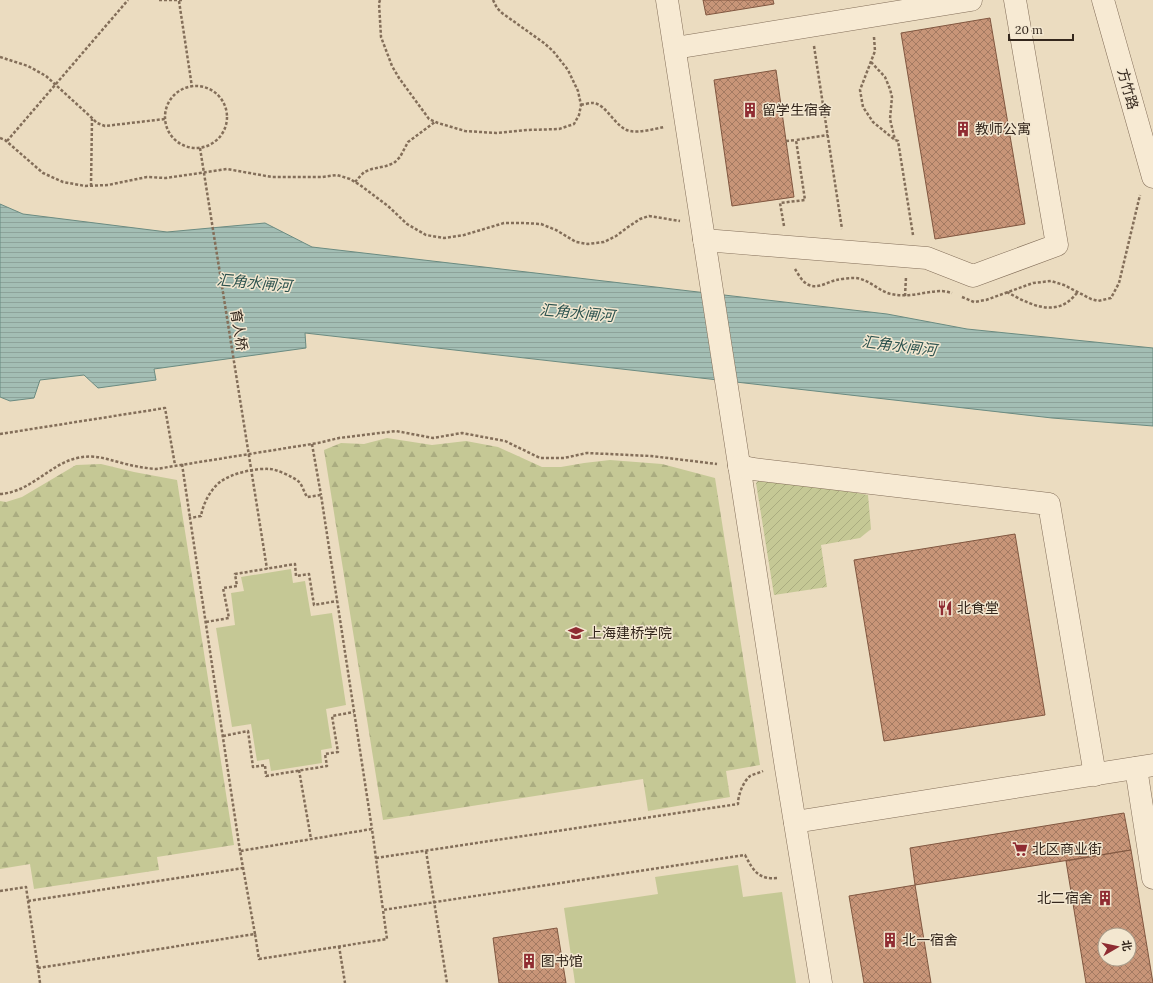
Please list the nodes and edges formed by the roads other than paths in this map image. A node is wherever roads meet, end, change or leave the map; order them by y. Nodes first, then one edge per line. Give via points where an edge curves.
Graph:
1 (667, 0) edge
2 (971, 0) edge
3 (1015, 0) edge
4 (1103, 0) edge
5 (675, 48) junction
6 (1153, 177) edge
7 (703, 231) junction
8 (739, 466) junction
9 (1144, 767) edge
10 (1095, 774) junction
11 (795, 822) junction
12 (1153, 878) edge
13 (821, 983) edge

1 - 5 street
2 - 5 street
3 - 7 street via 1058,245 973,276 927,258 911,266 846,251 787,246
4 - 6 street, 方竹路
5 - 7 street
7 - 8 street
8 - 10 street via 1049,504
8 - 11 street
9 - 10 street
9 - 12 street
10 - 11 street
11 - 13 street

